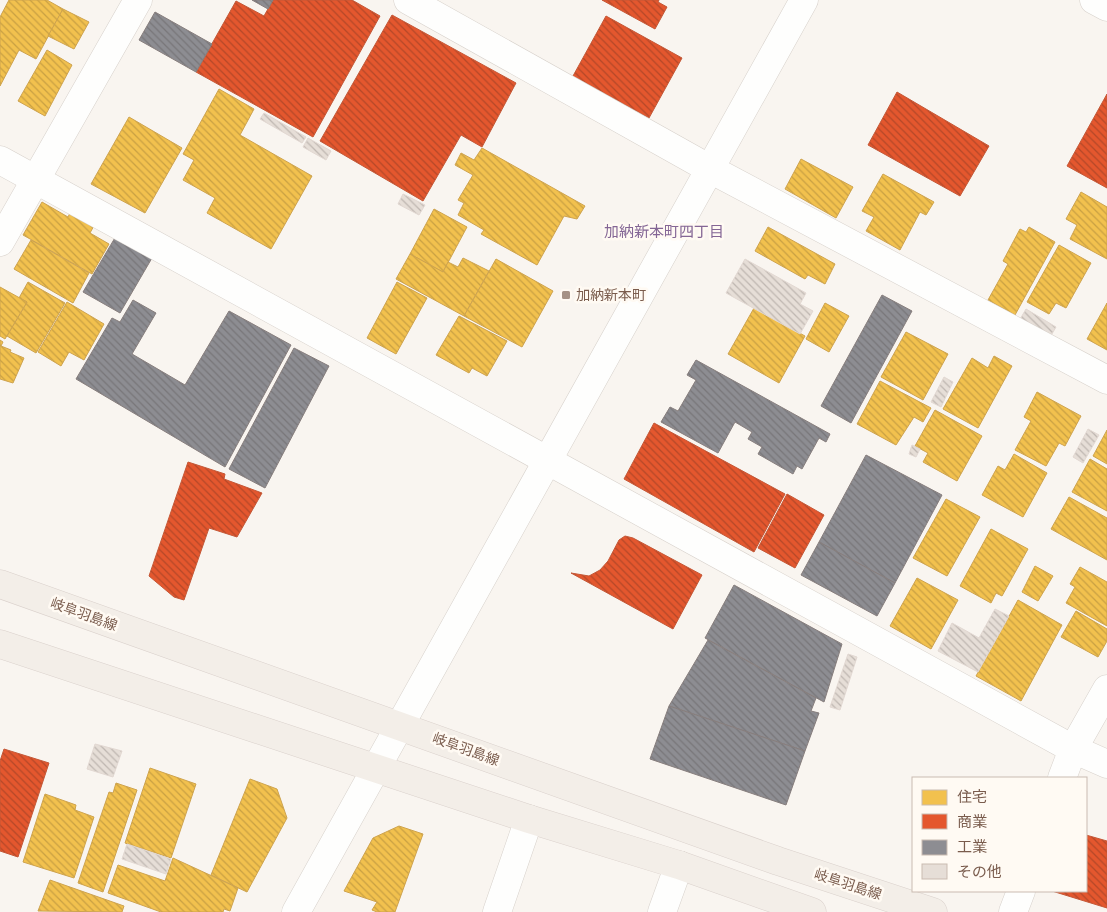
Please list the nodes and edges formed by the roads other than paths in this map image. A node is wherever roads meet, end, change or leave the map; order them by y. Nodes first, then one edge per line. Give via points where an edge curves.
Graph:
1 (138, 0) edge
2 (408, 0) edge
3 (804, 0) edge
4 (1094, 0) edge
5 (1107, 7) edge
6 (0, 160) edge
7 (710, 169) junction
8 (36, 180) junction
9 (0, 242) edge
10 (1107, 380) edge
11 (548, 462) junction
12 (0, 584) edge
13 (0, 644) edge
14 (1107, 689) edge
15 (401, 726) junction
16 (1073, 749) junction
17 (1107, 764) edge
18 (377, 769) junction
19 (1062, 777) edge
20 (529, 819) junction
21 (678, 865) junction
22 (1021, 892) edge
23 (296, 912) edge
24 (497, 912) edge
25 (662, 912) edge
26 (812, 912) edge
27 (933, 912) edge
28 (1013, 912) edge

1 - 8 street
2 - 7 street
3 - 7 street
4 - 5 street
6 - 8 street
7 - 10 street
7 - 11 street
8 - 9 street
8 - 11 street
11 - 15 street
11 - 16 street
12 - 15 main road, 岐阜羽島線
13 - 18 main road
14 - 16 street
15 - 18 street
15 - 27 main road, 岐阜羽島線 via 778,861
16 - 17 street
16 - 19 street
18 - 20 main road
18 - 23 street
20 - 21 main road
20 - 24 street
21 - 25 street
21 - 26 main road
22 - 28 street

